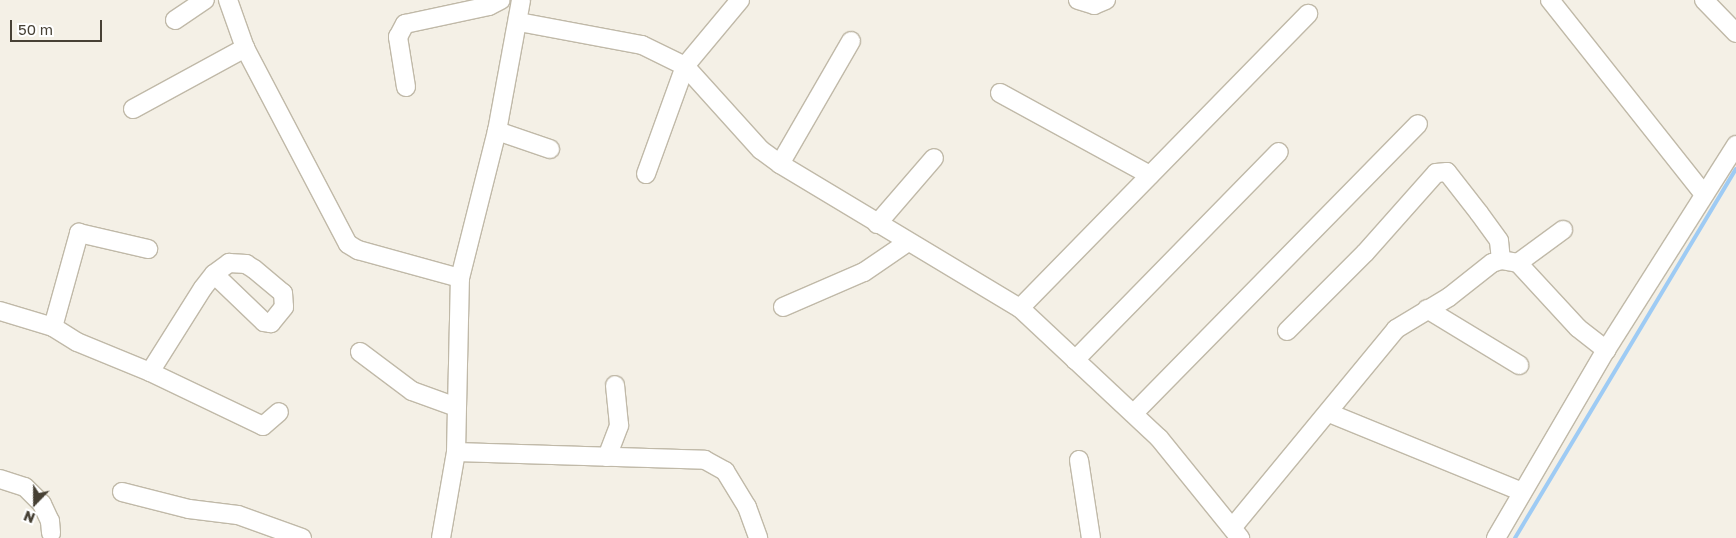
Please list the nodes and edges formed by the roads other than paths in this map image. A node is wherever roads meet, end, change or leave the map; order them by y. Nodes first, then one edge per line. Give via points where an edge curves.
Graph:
1 (204, 0) edge
2 (228, 0) edge
3 (502, 0) edge
4 (521, 0) edge
5 (740, 0) edge
6 (1078, 0) edge
7 (1106, 0) edge
8 (1550, 0) edge
9 (1704, 0) edge
10 (1308, 14) dead end
11 (175, 20) dead end
12 (519, 22) junction
13 (1736, 33) edge
14 (851, 41) dead end
15 (245, 48) junction
16 (685, 66) junction
17 (406, 87) dead end
18 (1000, 93) dead end
19 (133, 109) dead end
20 (1418, 124) dead end
21 (497, 131) junction
22 (1736, 145) edge
23 (550, 149) dead end
24 (1280, 152) dead end
25 (934, 158) dead end
26 (780, 164) junction
27 (646, 174) dead end
28 (1150, 175) junction
29 (1704, 194) junction
30 (877, 224) junction
31 (1563, 230) dead end
32 (908, 242) junction
33 (148, 249) dead end
34 (1509, 262) junction
35 (214, 274) dead end
36 (460, 278) junction
37 (783, 307) dead end
38 (1020, 308) junction
39 (1427, 309) junction
40 (0, 311) edge
41 (53, 327) junction
42 (1287, 331) dead end
43 (1606, 350) junction
44 (360, 352) dead end
45 (1075, 360) junction
46 (1519, 365) dead end
47 (150, 372) junction
48 (615, 384) dead end
49 (456, 407) junction
50 (279, 412) dead end
51 (1134, 412) junction
52 (1329, 413) junction
53 (456, 452) junction
54 (607, 457) junction
55 (1079, 460) dead end
56 (0, 479) edge
57 (122, 492) dead end
58 (1523, 492) junction
59 (51, 533) dead end
60 (1236, 533) edge
61 (302, 538) edge
62 (442, 538) edge
63 (758, 538) edge
64 (1092, 538) edge
65 (1496, 538) edge

1 - 11 street
2 - 15 street
3 - 17 street via 489,6 405,24 398,37
4 - 12 street
5 - 16 street
6 - 7 street via 1094,5
8 - 29 street
9 - 13 street
10 - 28 street
12 - 16 street via 624,40
12 - 21 street
14 - 26 street
15 - 19 street
15 - 36 street via 348,244 358,250
16 - 26 street via 761,150
16 - 27 street
18 - 28 street
20 - 51 street
21 - 23 street
21 - 36 street
22 - 29 street
24 - 45 street
25 - 30 street
26 - 30 street
28 - 38 street
29 - 43 street
30 - 32 street
31 - 34 street
32 - 37 street via 864,272
32 - 38 street
33 - 41 street via 78,233
34 - 39 street
34 - 42 street via 1499,241 1446,172 1436,173 1364,253
34 - 43 street via 1578,328
35 - 47 street
36 - 49 street
38 - 45 street
39 - 46 street
39 - 52 street via 1396,329
40 - 41 street
41 - 47 street via 78,342
43 - 58 street
44 - 49 street via 412,391
45 - 51 street
47 - 50 street via 263,426
48 - 54 street via 619,425
49 - 53 street
51 - 60 street via 1174,454
52 - 58 street
52 - 60 street
53 - 54 street
53 - 62 street
54 - 63 street via 705,460 715,464 725,472 743,500
55 - 64 street
56 - 59 street via 25,487 42,504 50,521
57 - 61 street via 189,509 238,515
58 - 65 street

